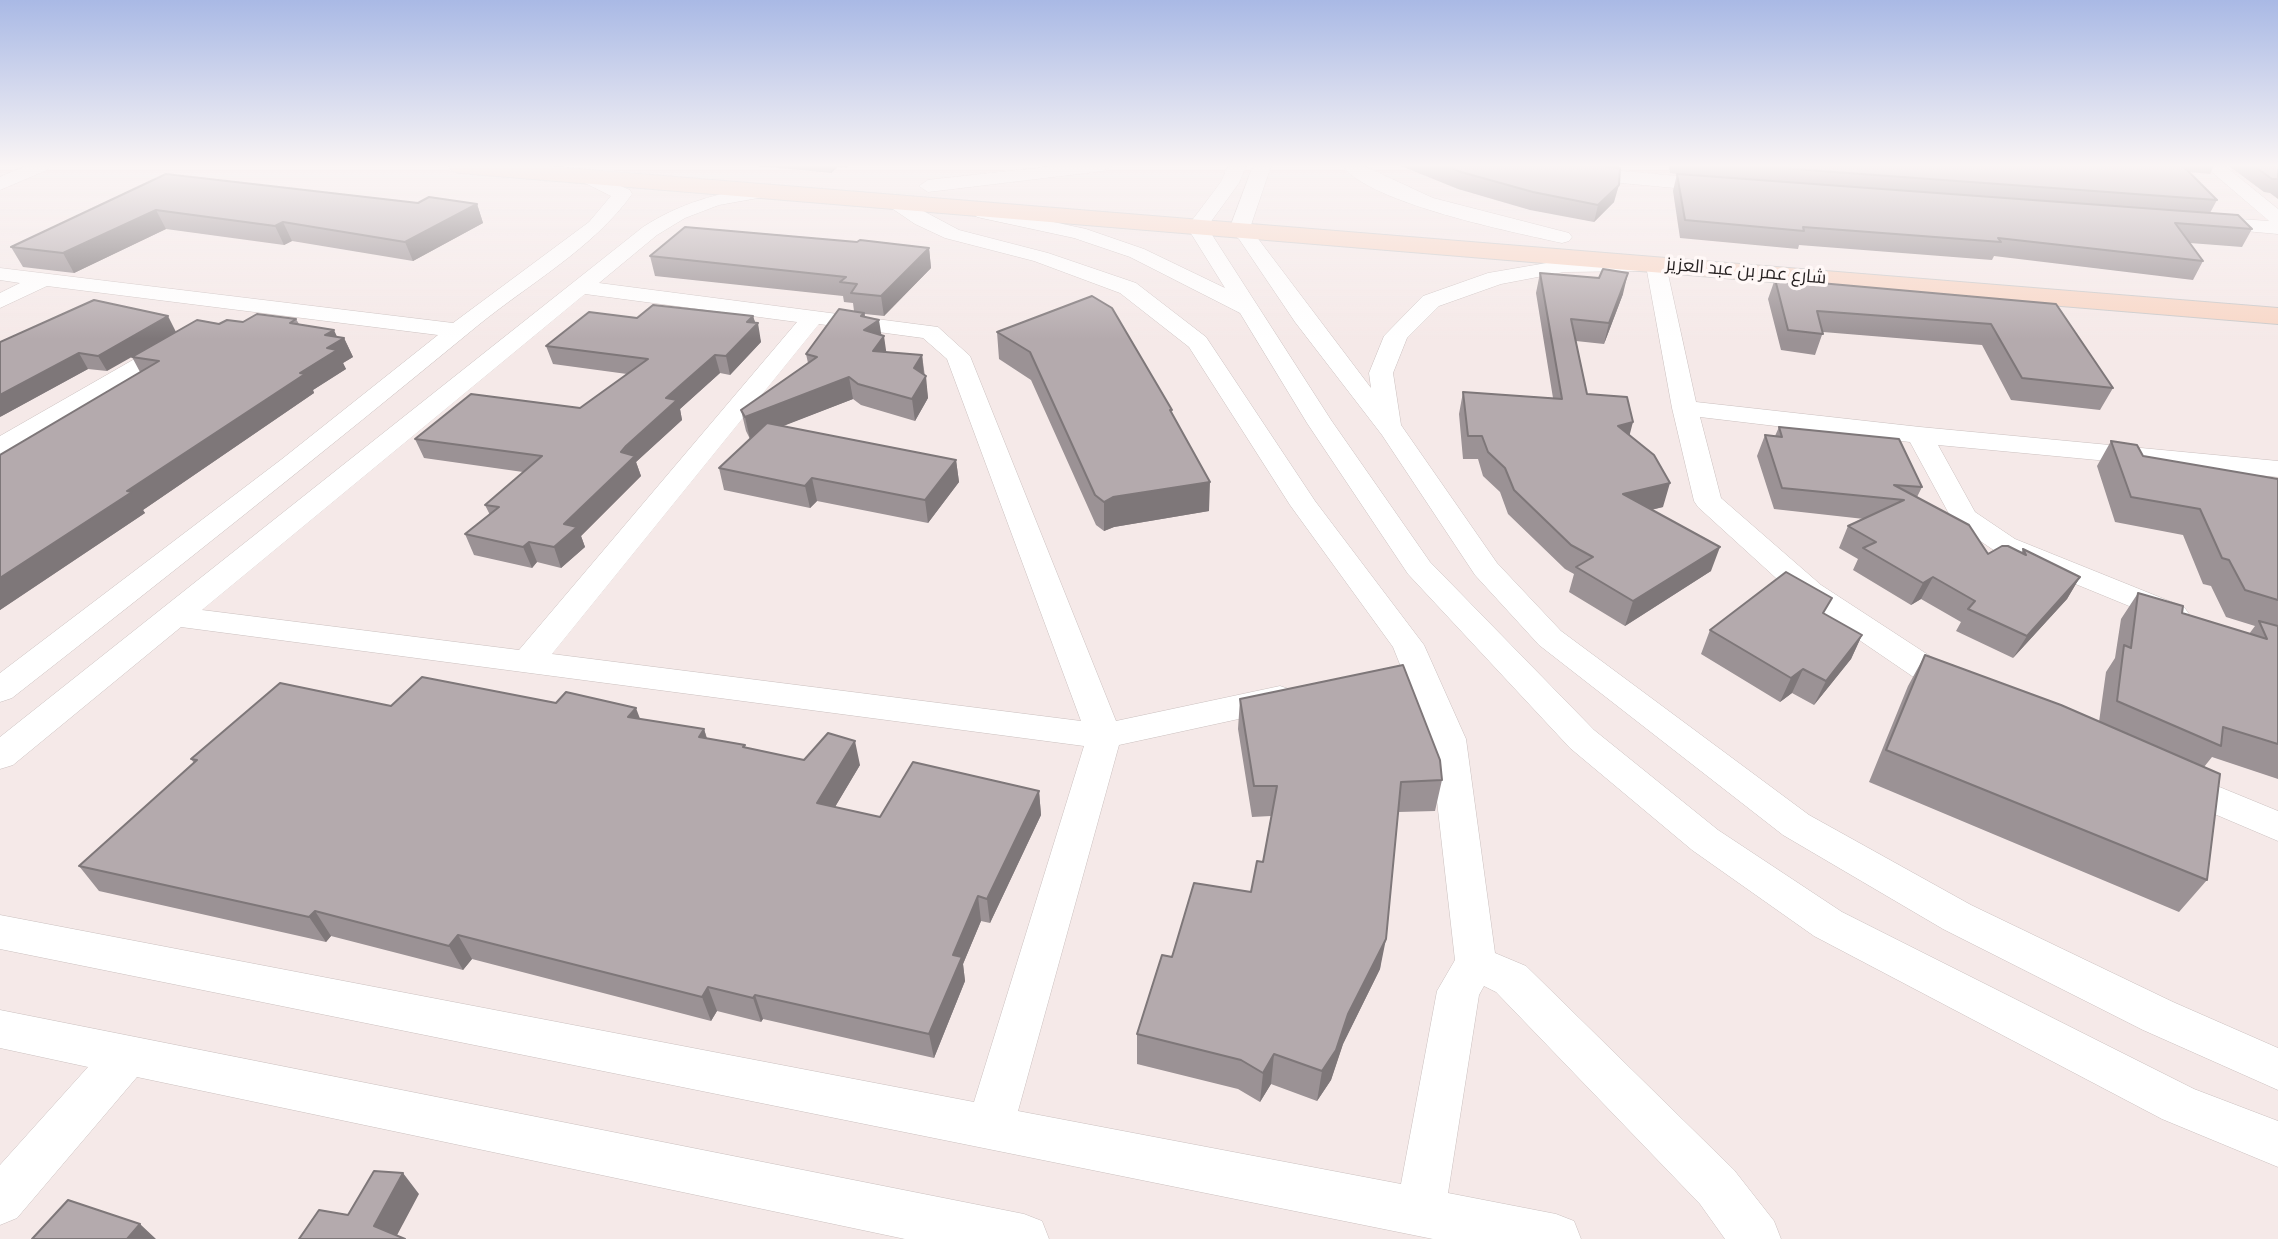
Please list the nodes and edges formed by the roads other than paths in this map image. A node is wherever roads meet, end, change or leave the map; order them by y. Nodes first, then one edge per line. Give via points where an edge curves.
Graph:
1 (603, 224) edge
2 (632, 224) edge
3 (930, 224) edge
4 (1042, 224) edge
5 (1205, 224) edge
6 (1242, 224) edge
7 (1259, 224) edge
8 (1280, 224) edge
9 (1505, 224) edge
10 (2220, 224) edge
11 (2278, 228) edge
12 (1562, 237) junction
13 (1656, 265) junction
14 (0, 274) edge
15 (43, 280) junction
16 (579, 287) junction
17 (2278, 296) edge
18 (0, 301) edge
19 (244, 304) junction
20 (1251, 310) junction
21 (2278, 316) edge
22 (813, 317) junction
23 (456, 330) junction
24 (1685, 408) junction
25 (1392, 431) junction
26 (1920, 435) junction
27 (0, 446) edge
28 (2278, 468) edge
29 (173, 616) junction
30 (2204, 624) edge
31 (528, 662) junction
32 (0, 690) edge
33 (1309, 692) edge
34 (1987, 697) edge
35 (1104, 736) junction
36 (0, 756) edge
37 (2150, 770) edge
38 (2278, 827) edge
39 (0, 932) edge
40 (1476, 963) junction
41 (0, 1029) edge
42 (128, 1055) junction
43 (2278, 1069) edge
44 (990, 1127) junction
45 (2278, 1144) edge
46 (0, 1201) edge
47 (1421, 1212) junction
48 (1024, 1239) edge
49 (1556, 1239) edge
50 (1756, 1239) edge

1 - 23 street
2 - 16 street
3 - 40 street via 1128,288 1198,342 1304,505 1408,645 1405,672 1448,739
4 - 20 street via 1137,253
5 - 20 street
6 - 25 street via 1303,317
7 - 13 main road, شارع عمر بن عبد العزيز
8 - 12 main road, شارع عمر بن عبد العزيز
9 - 12 street
10 - 11 street
12 - 17 main road, شارع عمر بن عبد العزيز
13 - 21 main road, شارع عمر بن عبد العزيز
13 - 24 street
13 - 25 street via 1564,266 1496,278 1431,301 1396,336 1381,373
14 - 15 street
15 - 18 street
15 - 19 street
16 - 22 street
16 - 29 street
19 - 23 street
19 - 27 street
20 - 45 street via 1320,423 1419,568 1582,739 1705,840 1828,924 2178,1104
22 - 31 street
22 - 35 street via 930,332 958,356
23 - 32 street via 292,465
24 - 26 street
24 - 34 street via 1708,501 1810,592 1924,668
25 - 43 street via 1486,569 1550,638 1796,825 1957,917
26 - 28 street
26 - 30 street via 1964,517 2005,545 2154,609
29 - 31 street
29 - 36 street
31 - 35 street
33 - 35 street
35 - 44 street
37 - 38 street
39 - 44 street
40 - 47 street via 1458,991
40 - 50 street via 1511,979 1717,1187
41 - 42 street
42 - 46 street
42 - 48 street
44 - 47 street
47 - 49 street

